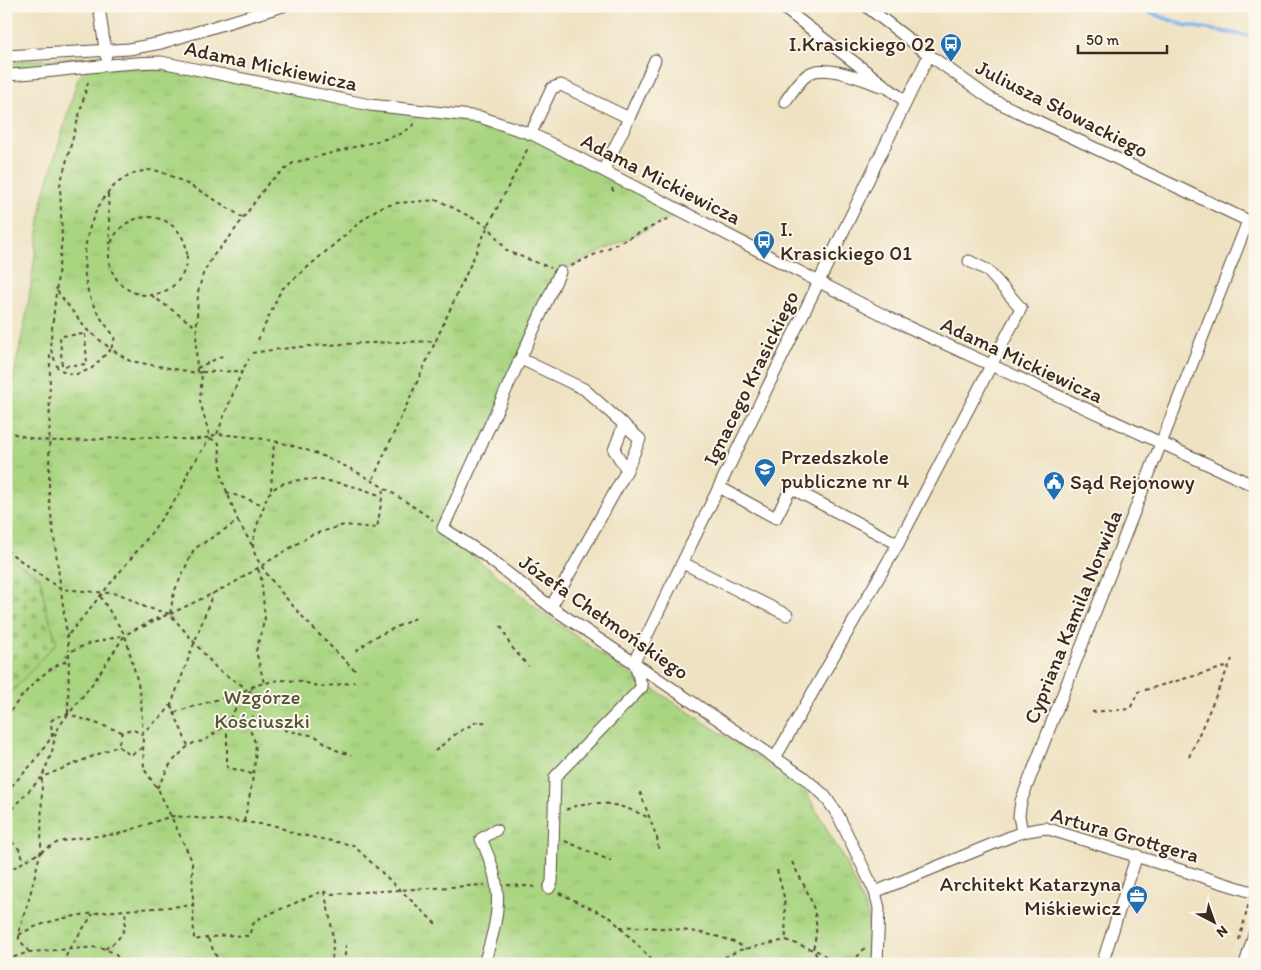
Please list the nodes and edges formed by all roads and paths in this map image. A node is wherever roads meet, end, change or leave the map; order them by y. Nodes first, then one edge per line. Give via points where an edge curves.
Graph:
1 (99, 6) edge
2 (283, 6) edge
3 (781, 6) edge
4 (866, 6) edge
5 (264, 9) edge
6 (161, 43) junction
7 (105, 51) junction
8 (6, 56) edge
9 (929, 56) junction
10 (655, 60) dead end
11 (161, 62) junction
12 (107, 64) junction
13 (89, 67) junction
14 (6, 75) edge
15 (887, 89) junction
16 (905, 101) junction
17 (785, 102) dead end
18 (423, 118) dead end
19 (628, 118) junction
20 (532, 134) junction
21 (604, 169) junction
22 (108, 194) junction
23 (684, 211) junction
24 (243, 218) junction
25 (1251, 222) edge
26 (488, 226) junction
27 (110, 250) junction
28 (968, 261) dead end
29 (560, 272) junction
30 (817, 282) junction
31 (57, 291) junction
32 (151, 295) junction
33 (196, 328) junction
34 (258, 340) dead end
35 (437, 341) junction
36 (50, 347) junction
37 (111, 349) junction
38 (252, 353) dead end
39 (224, 355) dead end
40 (249, 359) dead end
41 (521, 359) junction
42 (56, 366) junction
43 (62, 366) junction
44 (991, 367) junction
45 (197, 369) junction
46 (242, 371) junction
47 (202, 372) junction
48 (197, 373) junction
49 (624, 424) junction
50 (6, 430) edge
51 (217, 434) junction
52 (210, 438) junction
53 (49, 439) junction
54 (274, 441) junction
55 (1161, 444) junction
56 (627, 470) junction
57 (373, 480) junction
58 (384, 486) junction
59 (1255, 486) edge
60 (719, 487) junction
61 (271, 490) junction
62 (226, 492) junction
63 (381, 496) junction
64 (264, 505) junction
65 (238, 521) junction
66 (444, 528) junction
67 (898, 544) junction
68 (253, 548) junction
69 (6, 550) edge
70 (683, 563) junction
71 (260, 566) junction
72 (258, 568) junction
73 (60, 589) junction
74 (102, 592) junction
75 (213, 593) junction
76 (100, 596) junction
77 (551, 607) junction
78 (170, 614) junction
79 (787, 615) dead end
80 (420, 616) dead end
81 (501, 626) dead end
82 (68, 634) junction
83 (125, 635) junction
84 (195, 643) junction
85 (356, 651) dead end
86 (69, 652) junction
87 (1232, 660) dead end
88 (634, 662) junction
89 (528, 666) dead end
90 (1229, 666) junction
91 (355, 670) dead end
92 (354, 682) dead end
93 (264, 683) junction
94 (256, 685) junction
95 (246, 688) junction
96 (252, 688) junction
97 (171, 705) junction
98 (175, 712) junction
99 (1092, 712) dead end
100 (68, 714) junction
101 (6, 718) edge
102 (488, 723) dead end
103 (227, 724) junction
104 (56, 730) junction
105 (284, 730) dead end
106 (122, 732) junction
107 (141, 734) junction
108 (52, 737) junction
109 (118, 746) junction
110 (188, 747) junction
111 (142, 748) junction
112 (435, 751) dead end
113 (351, 755) dead end
114 (1189, 757) dead end
115 (775, 758) junction
116 (252, 774) junction
117 (42, 777) junction
118 (157, 788) junction
119 (6, 792) edge
120 (640, 792) dead end
121 (6, 815) edge
122 (172, 816) junction
123 (554, 817) junction
124 (649, 818) junction
125 (244, 822) junction
126 (496, 830) dead end
127 (1022, 832) junction
128 (6, 836) edge
129 (553, 837) junction
130 (41, 850) junction
131 (659, 852) dead end
132 (1137, 855) junction
133 (24, 860) junction
134 (611, 861) dead end
135 (792, 862) dead end
136 (777, 870) dead end
137 (6, 872) edge
138 (498, 884) junction
139 (549, 888) junction
140 (403, 890) junction
141 (323, 891) junction
142 (875, 892) junction
143 (1253, 893) edge
144 (194, 905) junction
145 (125, 911) junction
146 (93, 914) junction
147 (436, 924) dead end
148 (620, 927) junction
149 (1255, 931) edge
150 (19, 935) junction
151 (207, 938) junction
152 (786, 940) junction
153 (346, 945) dead end
154 (1238, 945) dead end
155 (69, 949) junction
156 (105, 949) junction
157 (746, 949) junction
158 (813, 950) junction
159 (29, 952) junction
160 (6, 960) edge
161 (63, 964) edge
162 (124, 964) edge
163 (220, 964) edge
164 (331, 964) edge
165 (344, 964) edge
166 (484, 964) edge
167 (656, 964) edge
168 (710, 964) edge
169 (821, 964) edge
170 (833, 964) edge
171 (877, 964) edge
172 (1102, 964) edge
173 (1245, 964) edge

1 - 7 street
2 - 5 street
3 - 15 street via 878,78
4 - 9 street, Juliusza Słowackiego
5 - 6 street
6 - 7 street
6 - 11 street via 154,53
7 - 8 street
7 - 12 street
9 - 16 street, Ignacego Krasickiego
9 - 25 street, Juliusza Słowackiego via 991,99
10 - 19 street
11 - 12 street, Adama Mickiewicza
11 - 20 street, Adama Mickiewicza via 370,105 480,118
12 - 13 street, Adama Mickiewicza
13 - 14 street, Adama Mickiewicza
13 - 31 path via 90,75 60,184 62,239
15 - 16 street
15 - 17 street via 852,75 816,70 807,74
16 - 30 street, Ignacego Krasickiego
18 - 24 path via 403,133 389,138 293,163 269,182
19 - 20 street via 556,85
19 - 21 street
20 - 21 street, Adama Mickiewicza
20 - 26 path
21 - 23 street, Adama Mickiewicza
22 - 24 path via 127,177 154,170 193,188
22 - 27 path
22 - 37 path via 86,235 83,270 93,305 115,337
23 - 29 path
23 - 30 street, Adama Mickiewicza
24 - 33 path via 203,274 198,292
25 - 55 street, Cypriana Kamila Norwida
26 - 29 path via 507,251
26 - 34 path via 438,200 397,203 379,208 281,290
26 - 35 path
27 - 32 path via 111,268 120,283 134,292
27 - 32 path via 117,232 132,220 152,217 177,229 187,246 183,275 169,289
28 - 44 street via 987,270 1021,308
29 - 41 street
30 - 44 street, Adama Mickiewicza
30 - 60 street, Ignacego Krasickiego
31 - 36 path
31 - 37 path via 86,329
32 - 33 path
33 - 45 path
35 - 38 path via 326,345
35 - 57 path
36 - 42 path
36 - 53 path
37 - 42 path via 96,366 85,372 68,374
37 - 48 path via 130,361
39 - 45 path
40 - 46 path
41 - 49 street via 584,389
41 - 66 street
42 - 43 path
43 - 43 path via 60,336 85,334 87,364
44 - 55 street, Adama Mickiewicza
44 - 67 street
45 - 48 path
46 - 47 path
46 - 51 path
47 - 48 path
47 - 52 path via 200,401
49 - 56 street via 614,450
49 - 56 street via 640,438
50 - 53 path via 28,438
51 - 52 path
51 - 54 path
52 - 53 path
52 - 62 path via 219,443
52 - 74 path via 189,470 180,493
53 - 73 path via 49,498
54 - 57 path via 320,455
54 - 61 path
55 - 59 street, Adama Mickiewicza
55 - 127 street, Cypriana Kamila Norwida via 1021,801
56 - 77 street
57 - 58 path
58 - 63 path
58 - 66 path
60 - 67 street via 776,518 791,488
60 - 70 street, Ignacego Krasickiego
61 - 63 path via 290,480 311,480 358,486
61 - 64 path
62 - 64 path
62 - 65 path
63 - 71 path via 377,528 344,525 311,535
64 - 68 path
65 - 68 path
65 - 78 path via 194,549 174,592
66 - 77 street, Józefa Chełmońskiego
67 - 115 street
68 - 71 path
69 - 73 path
70 - 79 street
70 - 88 street, Ignacego Krasickiego
71 - 72 path
71 - 91 path
72 - 75 path
72 - 93 path via 265,618 256,651
73 - 74 path
73 - 82 path
74 - 76 path
74 - 78 path via 120,594 145,607
75 - 78 path
75 - 84 path
76 - 82 path
76 - 83 path
77 - 88 street, Józefa Chełmońskiego
78 - 83 path
78 - 84 path
80 - 85 path via 373,638
81 - 89 path via 510,644
82 - 86 path
83 - 86 path
83 - 100 path
83 - 107 path via 141,696
84 - 95 path via 218,670
84 - 97 path
86 - 100 path
86 - 101 path via 65,662 55,665 16,702
87 - 90 path
88 - 115 street, Józefa Chełmońskiego
88 - 123 street via 642,687 555,777
90 - 99 path via 1138,692 1130,709
90 - 114 path
92 - 93 path via 322,687 300,681
93 - 94 path
94 - 95 path
94 - 96 path
95 - 98 path
96 - 103 path
96 - 116 path via 257,703 249,728 255,744
97 - 98 path
97 - 107 path
98 - 110 path
100 - 104 path
100 - 106 path
100 - 108 path via 56,716 51,721
102 - 112 path via 478,721
103 - 110 path
103 - 116 path via 227,767
104 - 108 path
104 - 117 path
105 - 113 path via 315,736 336,750
106 - 107 path via 132,728
106 - 109 path
107 - 111 path
108 - 119 path
109 - 111 path via 130,755
109 - 117 path
110 - 118 path via 171,764
111 - 118 path via 144,769
115 - 142 street, Józefa Chełmońskiego via 824,795 838,816
116 - 125 path
117 - 121 path
117 - 130 path
118 - 122 path
120 - 124 path
122 - 125 path
122 - 130 path via 118,834 77,838
122 - 144 path via 192,861
123 - 124 path via 583,803 627,806
123 - 129 street
124 - 131 path
125 - 140 path via 276,826 296,834 353,845
126 - 138 street via 481,839 494,865
127 - 132 street, Artura Grottgera via 1045,828
127 - 142 street, Artura Grottgera
128 - 133 path via 19,849
129 - 134 path
129 - 139 street via 552,882
130 - 133 path
130 - 150 path
132 - 143 street, Artura Grottgera
132 - 172 street
133 - 137 path
135 - 158 path via 816,913 818,932
136 - 152 path via 784,897
138 - 139 path
138 - 140 path
138 - 166 street via 496,927
139 - 148 path via 612,918
140 - 141 path via 329,894
140 - 147 path
141 - 151 path via 260,918 249,936
141 - 164 path via 329,914
142 - 171 street, Józefa Chełmońskiego via 879,908
143 - 154 path
144 - 145 path
144 - 151 path via 194,940
145 - 146 path
145 - 156 path via 125,932
146 - 150 path via 34,926
146 - 155 path
148 - 157 path via 639,926 721,936 737,941
148 - 167 path
149 - 173 street
150 - 159 path
151 - 163 path
152 - 157 path
152 - 158 path
153 - 165 path
155 - 156 path
155 - 159 path
155 - 161 path
156 - 162 path
157 - 168 path
158 - 169 path
158 - 170 path via 822,953
159 - 160 path

